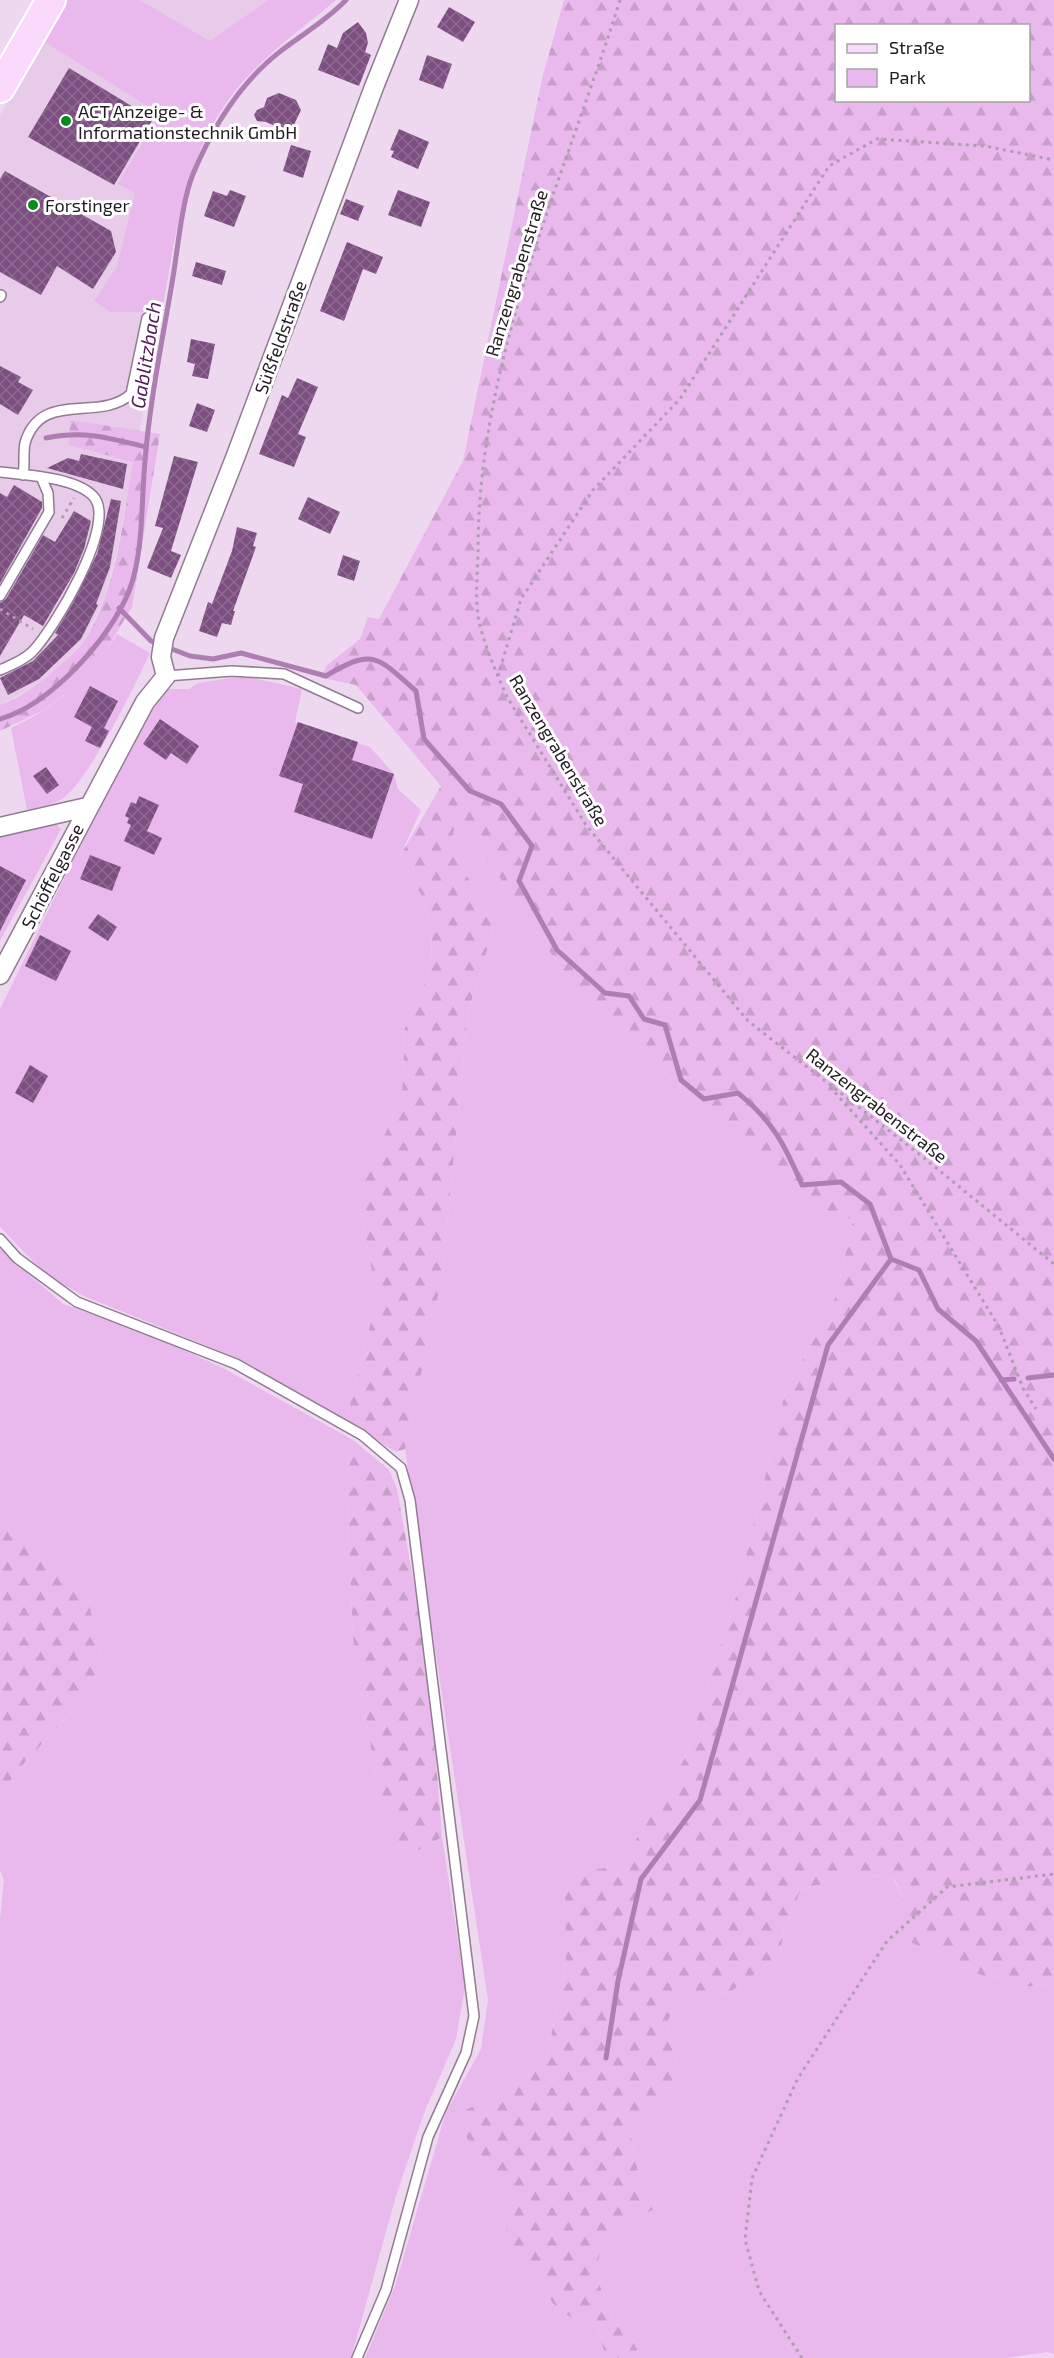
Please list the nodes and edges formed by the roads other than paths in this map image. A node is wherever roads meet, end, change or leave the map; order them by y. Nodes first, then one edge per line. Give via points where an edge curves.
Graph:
1 (51, 0) edge
2 (410, 0) edge
3 (0, 88) edge
4 (147, 318) dead end
5 (0, 472) edge
6 (23, 475) junction
7 (41, 477) junction
8 (0, 596) edge
9 (0, 670) edge
10 (166, 675) junction
11 (357, 708) dead end
12 (87, 807) junction
13 (0, 827) edge
14 (0, 975) edge
15 (0, 1239) edge
16 (357, 2358) edge

1 - 3 main road
2 - 10 street, Süßfeldstraße via 162,644
4 - 6 lane via 131,394 112,406 59,410 43,418 25,444
5 - 6 lane
6 - 7 lane
7 - 8 lane via 49,512
7 - 9 lane via 80,488 94,497 98,503 95,534 69,599 45,636 22,660
10 - 11 lane via 232,671 284,674
10 - 12 street, Schöffelgasse via 145,702
12 - 13 street
12 - 14 street, Schöffelgasse
15 - 16 lane via 17,1258 77,1302 236,1364 362,1435 401,1468 410,1500 474,2016 466,2053 428,2137 386,2290

